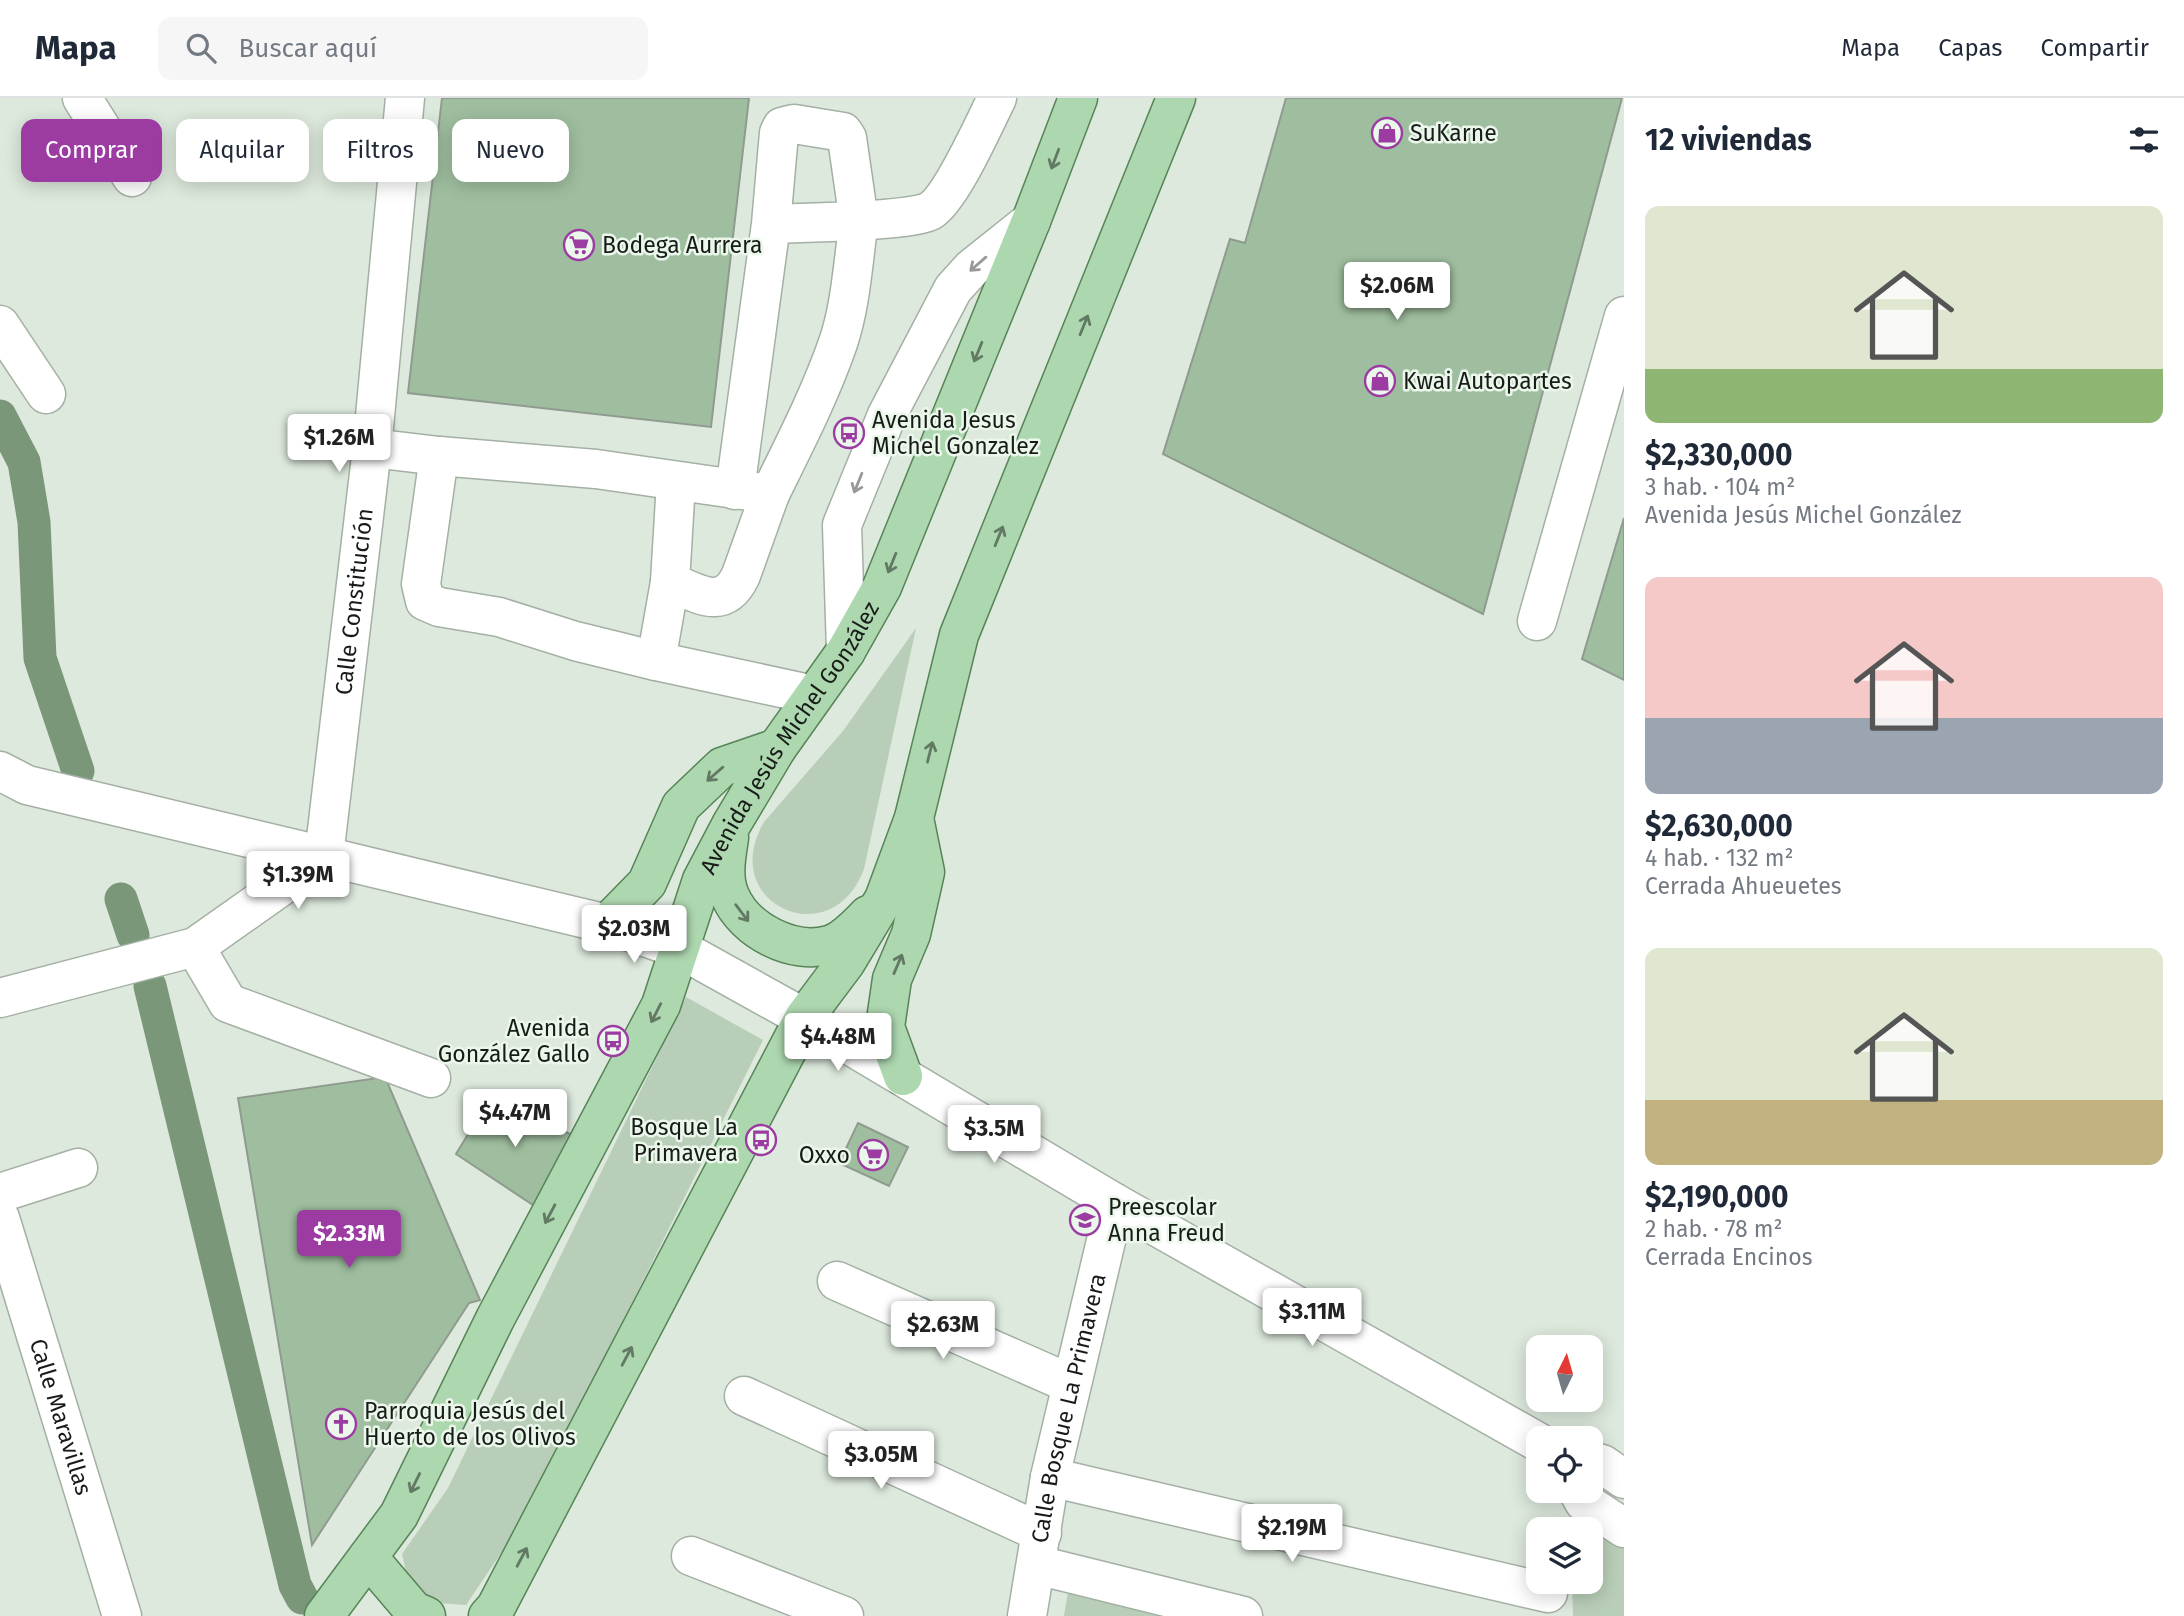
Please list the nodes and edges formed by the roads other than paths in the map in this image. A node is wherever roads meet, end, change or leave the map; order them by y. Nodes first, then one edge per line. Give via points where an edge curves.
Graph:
1 (82, 98) edge
2 (405, 98) edge
3 (997, 98) edge
4 (1078, 98) edge
5 (1176, 98) edge
6 (95, 119) edge
7 (859, 221) junction
8 (1031, 221) junction
9 (771, 224) junction
10 (1624, 316) edge
11 (0, 325) edge
12 (46, 394) dead end
13 (372, 448) junction
14 (439, 456) junction
15 (676, 482) junction
16 (752, 492) junction
17 (670, 582) junction
18 (1537, 621) dead end
19 (846, 651) junction
20 (656, 661) junction
21 (814, 695) junction
22 (778, 748) junction
23 (0, 771) edge
24 (914, 818) junction
25 (731, 825) junction
26 (324, 856) junction
27 (884, 899) junction
28 (607, 924) junction
29 (195, 947) junction
30 (680, 949) junction
31 (0, 998) edge
32 (804, 1018) junction
33 (903, 1076) junction
34 (431, 1078) dead end
35 (78, 1168) dead end
36 (0, 1193) edge
37 (1115, 1203) junction
38 (0, 1218) edge
39 (837, 1281) dead end
40 (1071, 1384) junction
41 (744, 1396) dead end
42 (1526, 1435) edge
43 (1603, 1465) edge
44 (1050, 1478) junction
45 (1624, 1479) edge
46 (1586, 1503) edge
47 (1624, 1528) edge
48 (1040, 1549) junction
49 (691, 1556) dead end
50 (368, 1557) junction
51 (1526, 1588) edge
52 (122, 1616) edge
53 (324, 1616) edge
54 (426, 1616) edge
55 (488, 1616) edge
56 (844, 1616) edge
57 (1027, 1616) edge
58 (1243, 1616) edge

1 - 6 street
2 - 13 street, Calle Constitución
3 - 7 street via 951,185 930,211
4 -> 8 main road, Avenida Jesús Michel González
24 -> 5 main road via 959,635
7 - 9 street
7 - 9 street via 845,135 793,124 779,132
7 - 16 street via 838,342 805,421
8 -> 19 main road, Avenida Jesús Michel González via 882,587
8 -> 19 street via 953,289 887,415 842,525
9 - 16 street
10 - 18 street
11 - 12 street
13 - 14 street
13 - 26 street, Calle Constitución
14 - 15 street via 596,469
14 - 20 street via 421,584 425,601
15 - 16 street
15 - 17 street
16 - 17 street via 741,575 727,595 706,597
17 - 20 street
19 - 21 main road, Avenida Jesús Michel González
20 - 21 street
21 - 22 main road, Avenida Jesús Michel González
22 - 25 main road, Avenida Jesús Michel González
22 -> 28 main road via 722,767 681,806 647,883
23 - 26 street via 27,785
24 - 27 main road
33 -> 24 main road via 885,1027 892,979 911,933 925,872
25 -> 27 main road via 725,868 730,896 747,921 771,938 800,946 830,945 852,932
25 - 30 main road, Avenida Jesús Michel González via 702,880
26 - 28 street
26 - 29 street
27 - 32 main road via 846,962
28 - 30 street
29 - 31 street
29 - 34 street via 228,1003
30 - 32 street
30 -> 50 main road, Avenida Jesús Michel González via 661,1005 495,1319 399,1515
32 - 33 street
55 -> 32 main road
33 - 37 street
35 - 36 street
37 - 40 street, Calle Bosque La Primavera
37 - 42 street
38 - 52 street, Calle Maravillas
39 - 40 street
40 - 44 street, Calle Bosque La Primavera
41 - 48 street
43 - 45 street
44 - 48 street, Calle Bosque La Primavera
44 - 51 street
46 - 47 street
48 - 57 street, Calle Bosque La Primavera
48 - 58 street
49 - 56 street
50 - 53 main road, Avenida Jesús Michel González
50 - 54 main road via 414,1611

